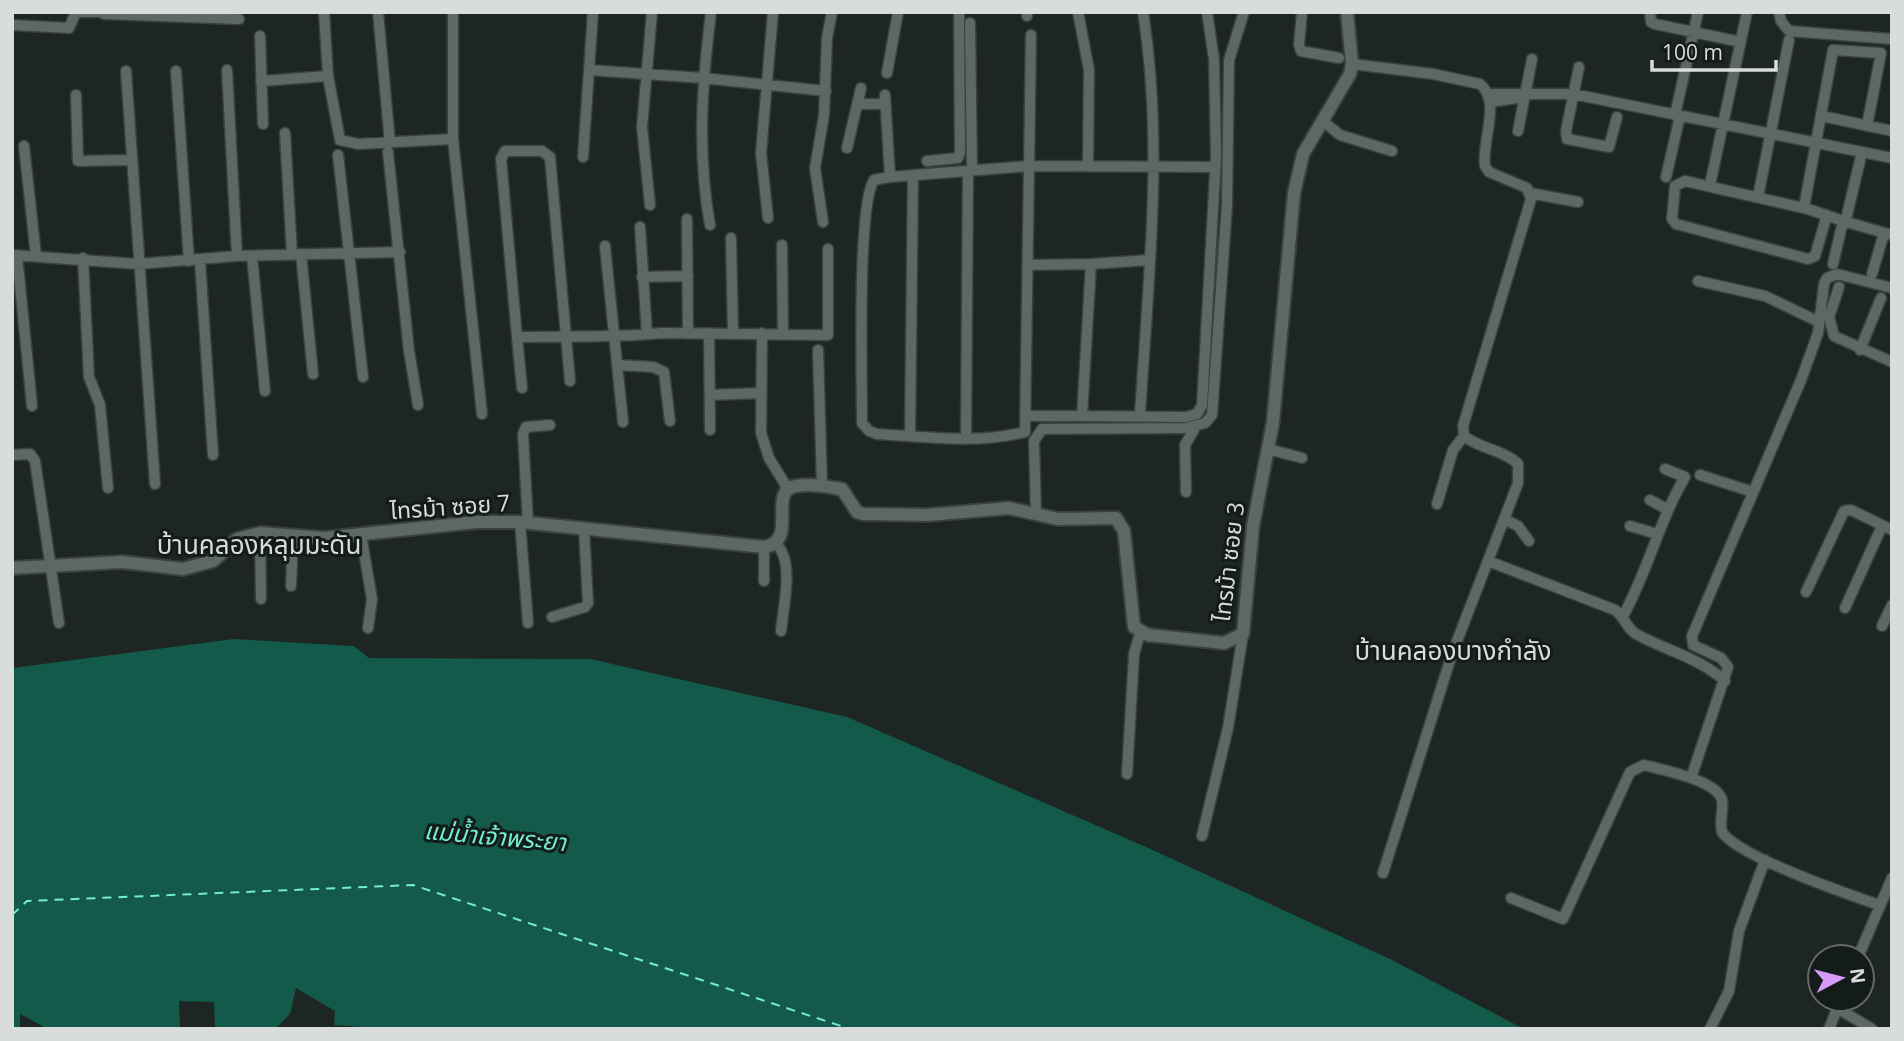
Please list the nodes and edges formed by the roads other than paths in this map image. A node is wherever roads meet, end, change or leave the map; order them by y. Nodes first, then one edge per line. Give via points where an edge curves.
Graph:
1 (78, 12) edge
2 (324, 12) edge
3 (378, 12) edge
4 (453, 12) edge
5 (593, 12) edge
6 (652, 12) edge
7 (711, 12) edge
8 (773, 12) edge
9 (832, 12) edge
10 (898, 12) edge
11 (958, 12) edge
12 (1078, 12) edge
13 (1143, 12) edge
14 (1207, 12) edge
15 (1244, 12) edge
16 (1302, 12) edge
17 (1347, 12) edge
18 (1650, 12) edge
19 (1698, 12) edge
20 (1747, 12) edge
21 (1779, 12) edge
22 (104, 13) edge
23 (239, 19) dead end
24 (970, 23) dead end
25 (12, 25) edge
26 (1694, 33) junction
27 (1031, 34) dead end
28 (260, 36) dead end
29 (1892, 39) edge
30 (1789, 40) dead end
31 (1741, 43) junction
32 (1339, 58) dead end
33 (1532, 59) dead end
34 (1352, 64) junction
35 (1579, 67) dead end
36 (227, 70) dead end
37 (589, 70) junction
38 (126, 71) dead end
39 (176, 71) dead end
40 (646, 73) junction
41 (887, 73) dead end
42 (328, 76) junction
43 (703, 78) junction
44 (261, 81) junction
45 (765, 85) junction
46 (861, 88) dead end
47 (826, 91) junction
48 (1529, 94) junction
49 (1573, 94) junction
50 (76, 95) dead end
51 (1489, 98) junction
52 (858, 104) junction
53 (1678, 115) junction
54 (1822, 116) junction
55 (1617, 117) dead end
56 (1323, 121) junction
57 (263, 124) dead end
58 (1724, 124) junction
59 (1867, 126) junction
60 (1518, 131) dead end
61 (1892, 131) edge
62 (285, 133) dead end
63 (1770, 134) junction
64 (453, 139) junction
65 (1817, 143) junction
66 (24, 146) dead end
67 (389, 147) junction
68 (848, 148) dead end
69 (1392, 151) dead end
70 (1862, 152) junction
71 (338, 155) dead end
72 (583, 157) dead end
73 (1892, 158) edge
74 (130, 160) junction
75 (927, 161) dead end
76 (1029, 166) junction
77 (1088, 166) junction
78 (1153, 167) junction
79 (1215, 167) junction
80 (970, 171) junction
81 (913, 175) junction
82 (890, 177) junction
83 (1666, 177) dead end
84 (1711, 180) dead end
85 (1759, 192) dead end
86 (1530, 193) junction
87 (1578, 202) dead end
88 (1805, 202) dead end
89 (650, 205) dead end
90 (1827, 215) junction
91 (768, 218) dead end
92 (1845, 218) junction
93 (687, 219) dead end
94 (823, 222) dead end
95 (710, 225) dead end
96 (640, 227) dead end
97 (1888, 234) edge
98 (731, 239) dead end
99 (782, 245) dead end
100 (605, 246) dead end
101 (828, 249) dead end
102 (400, 252) junction
103 (14, 255) edge
104 (297, 255) junction
105 (350, 255) junction
106 (36, 256) junction
107 (237, 256) junction
108 (252, 256) junction
109 (83, 258) junction
110 (1149, 260) junction
111 (194, 261) junction
112 (138, 264) junction
113 (1091, 264) junction
114 (1833, 264) dead end
115 (1028, 265) junction
116 (1872, 274) dead end
117 (688, 276) junction
118 (642, 277) junction
119 (1698, 281) dead end
120 (1839, 287) dead end
121 (1892, 288) edge
122 (1881, 298) dead end
123 (1819, 322) junction
124 (709, 333) junction
125 (733, 333) junction
126 (762, 333) junction
127 (783, 333) junction
128 (647, 334) junction
129 (688, 334) junction
130 (614, 335) junction
131 (565, 336) junction
132 (517, 337) junction
133 (1860, 349) junction
134 (818, 350) dead end
135 (1892, 362) edge
136 (617, 365) junction
137 (313, 374) dead end
138 (363, 377) dead end
139 (570, 380) dead end
140 (522, 388) dead end
141 (265, 391) dead end
142 (760, 393) junction
143 (710, 395) junction
144 (418, 405) dead end
145 (32, 406) dead end
146 (482, 414) dead end
147 (1140, 415) junction
148 (1025, 416) junction
149 (1082, 416) junction
150 (670, 421) dead end
151 (623, 422) dead end
152 (550, 425) dead end
153 (1196, 426) junction
154 (710, 430) dead end
155 (910, 436) junction
156 (1464, 436) junction
157 (966, 439) junction
158 (1268, 449) junction
159 (12, 455) edge
160 (213, 455) dead end
161 (1302, 458) dead end
162 (1665, 469) dead end
163 (1700, 475) dead end
164 (155, 484) dead end
165 (822, 486) junction
166 (108, 488) dead end
167 (788, 489) junction
168 (1186, 492) dead end
169 (1753, 492) junction
170 (1650, 500) dead end
171 (1437, 503) dead end
172 (1667, 509) junction
173 (1036, 514) junction
174 (1504, 519) junction
175 (524, 522) junction
176 (1630, 526) dead end
177 (584, 528) junction
178 (1887, 528) edge
179 (260, 533) junction
180 (1657, 534) junction
181 (293, 535) junction
182 (361, 535) junction
183 (1529, 541) dead end
184 (770, 545) junction
185 (1488, 561) junction
186 (51, 566) junction
187 (12, 568) edge
188 (764, 581) dead end
189 (290, 586) dead end
190 (1806, 592) dead end
191 (261, 599) dead end
192 (1892, 605) edge
193 (1845, 608) dead end
194 (1623, 616) junction
195 (552, 617) dead end
196 (59, 623) dead end
197 (528, 623) dead end
198 (1882, 626) dead end
199 (368, 628) dead end
200 (781, 631) dead end
201 (1140, 633) junction
202 (1243, 634) junction
203 (1725, 681) junction
204 (1127, 774) dead end
205 (1691, 778) junction
206 (1202, 836) dead end
207 (1765, 860) junction
208 (1383, 873) dead end
209 (1892, 878) edge
210 (1511, 898) dead end
211 (1880, 905) junction
212 (1864, 943) edge
213 (1851, 1013) edge
214 (1710, 1029) edge
215 (1872, 1029) edge

1 - 22 street
1 - 25 street via 69,28
2 - 42 street
3 - 67 street
4 - 64 street
5 - 37 street
6 - 40 street
7 - 43 street
8 - 45 street
9 - 47 street
10 - 41 street
11 - 75 street via 960,152 958,158
12 - 77 street via 1089,70
13 - 78 street via 1150,54
14 - 79 street via 1214,59
15 - 153 street via 1229,60 1227,205 1212,415
16 - 32 street via 1301,51
17 - 34 street, ไทรม้า ซอย 3
18 - 26 street via 1655,24
19 - 26 street
20 - 31 street
21 - 29 street via 1789,30
22 - 23 street
24 - 80 street
26 - 31 street
26 - 53 street
27 - 76 street
28 - 44 street
30 - 63 street
31 - 58 street
33 - 48 street
34 - 51 street via 1469,80 1480,84
34 - 56 street, ไทรม้า ซอย 3 via 1339,98
35 - 49 street
36 - 107 street
37 - 40 street
37 - 72 street
38 - 74 street
39 - 111 street
40 - 43 street
40 - 89 street via 642,127
42 - 44 street
42 - 67 street via 340,140
43 - 45 street
43 - 95 street via 701,149
44 - 57 street
45 - 47 street
45 - 91 street via 761,153
46 - 52 street
47 - 94 street via 815,168
48 - 49 street
48 - 51 street
48 - 60 street
49 - 53 street
49 - 55 street via 1566,131 1570,141 1609,147
50 - 74 street via 78,161
51 - 86 street via 1485,166 1489,172 1522,184
52 - 68 street
52 - 82 street via 885,99
53 - 58 street
53 - 83 street
54 - 59 street
54 - 59 street via 1833,50 1881,53
54 - 65 street
56 - 69 street via 1340,135
56 - 158 street, ไทรม้า ซอย 3 via 1301,158 1294,193
58 - 63 street
58 - 84 street
59 - 61 street
62 - 104 street
63 - 65 street
63 - 85 street
64 - 67 street
64 - 146 street
65 - 70 street
65 - 88 street
66 - 106 street
67 - 102 street
70 - 73 street
70 - 92 street
71 - 105 street
74 - 112 street
76 - 77 street
76 - 80 street
76 - 115 street
77 - 78 street
78 - 79 street
78 - 110 street
79 - 147 street via 1202,405 1197,414 1186,417
80 - 81 street
80 - 157 street
81 - 82 street
81 - 155 street
82 - 155 street via 874,180 863,254 862,423 877,434
86 - 87 street
86 - 156 street via 1531,204 1463,426
90 - 90 street via 1815,256 1808,259 1676,224 1671,201 1675,186 1685,181
90 - 92 street
92 - 97 street
92 - 114 street
93 - 117 street
96 - 118 street
97 - 116 street
98 - 125 street
99 - 127 street
100 - 130 street
101 - 127 street via 828,335
102 - 105 street
102 - 144 street
103 - 106 street
103 - 145 street
104 - 105 street
104 - 108 street
104 - 137 street
105 - 138 street
106 - 109 street
107 - 108 street
107 - 111 street
108 - 141 street
109 - 112 street
109 - 166 street via 89,377 100,404
110 - 113 street
110 - 147 street
111 - 112 street
111 - 160 street
112 - 164 street
113 - 115 street
113 - 149 street
115 - 148 street
117 - 118 street
117 - 129 street
118 - 128 street
119 - 123 street via 1765,296
120 - 133 street via 1829,317 1831,331
121 - 123 street via 1831,275 1824,284
122 - 133 street
123 - 169 street via 1801,380
124 - 125 street
124 - 129 street
124 - 143 street
125 - 126 street
126 - 127 street
126 - 142 street
128 - 129 street
128 - 130 street
130 - 131 street
130 - 136 street
131 - 132 street
131 - 132 street via 551,158 542,151 505,151 501,159
131 - 139 street
132 - 140 street
133 - 135 street
134 - 165 street
136 - 150 street via 664,372
136 - 151 street
142 - 143 street
142 - 167 street via 765,448
143 - 154 street
147 - 149 street
148 - 149 street
148 - 157 street via 1025,432
152 - 175 street via 526,427 523,434
153 - 168 street via 1185,445
153 - 173 street via 1042,429 1034,441
155 - 157 street
156 - 171 street via 1453,450
156 - 174 street via 1518,464 1518,483
158 - 161 street
158 - 202 street, ไทรม้า ซอย 3 via 1253,526
159 - 186 street via 30,454 35,461
162 - 172 street via 1685,477
163 - 169 street
165 - 167 street
165 - 173 street via 842,489 863,514 927,515 1009,508
167 - 184 street via 783,498 782,535
169 - 203 street via 1692,636 1693,645 1726,661
170 - 172 street
172 - 180 street
173 - 201 street via 1067,520 1110,517 1120,522 1132,623
174 - 183 street via 1518,526
174 - 185 street
175 - 177 street, ไทรม้า ซอย 7
175 - 182 street, ไทรม้า ซอย 7
175 - 197 street
176 - 180 street
177 - 184 street, ไทรม้า ซอย 7
177 - 195 street via 588,603
178 - 190 street via 1851,510 1844,511
178 - 193 street
179 - 181 street, ไทรม้า ซอย 7
179 - 186 street, ไทรม้า ซอย 7 via 237,540 213,561 183,569 122,562
179 - 191 street
180 - 194 street
181 - 182 street, ไทรม้า ซอย 7
181 - 189 street
182 - 199 street via 372,599
184 - 188 street
184 - 200 street via 782,549 785,566
185 - 194 street
185 - 208 street via 1452,654
186 - 187 street, ไทรม้า ซอย 7
186 - 196 street
192 - 198 street
194 - 203 street via 1633,632 1688,655
201 - 202 street, ไทรม้า ซอย 3 via 1224,643
201 - 204 street via 1134,654
202 - 206 street via 1230,718
203 - 205 street
205 - 207 street via 1711,786 1721,797 1721,826 1726,838
205 - 210 street via 1644,765 1630,772 1563,919
207 - 211 street
207 - 214 street via 1739,931 1729,991
209 - 211 street
211 - 212 street
213 - 215 street

